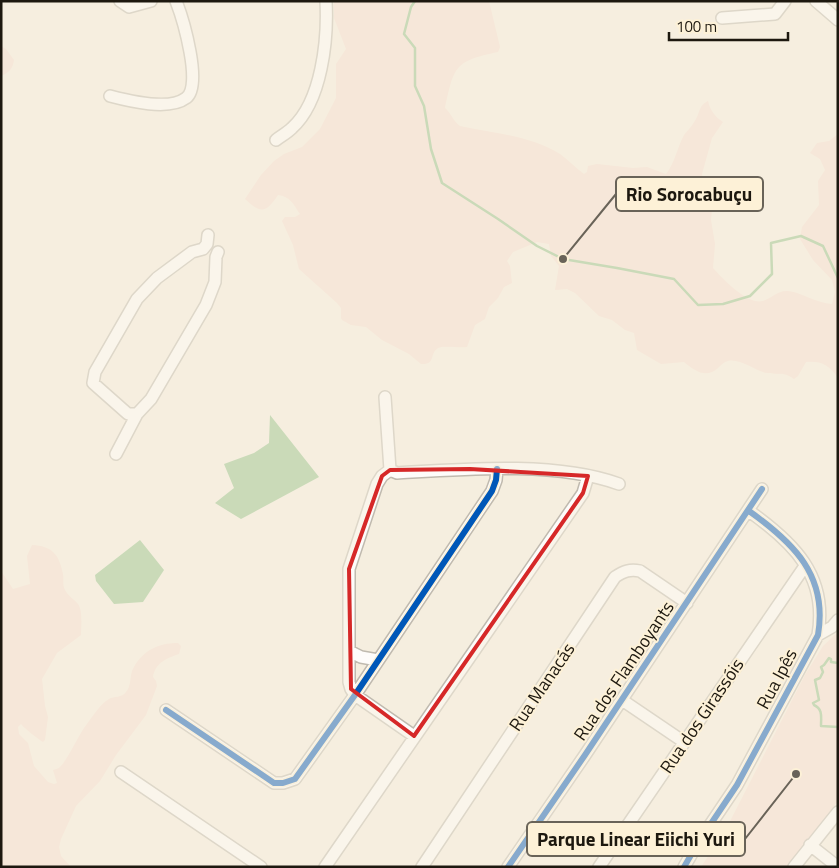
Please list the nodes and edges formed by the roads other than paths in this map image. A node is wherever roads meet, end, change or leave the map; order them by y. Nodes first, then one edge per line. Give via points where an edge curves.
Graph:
1 (120, 1) edge
2 (151, 1) edge
3 (176, 1) edge
4 (326, 1) edge
5 (785, 1) edge
6 (816, 1) edge
7 (722, 18) dead end
8 (838, 20) edge
9 (110, 96) dead end
10 (276, 140) dead end
11 (208, 235) dead end
12 (218, 252) dead end
13 (385, 397) dead end
14 (137, 414) junction
15 (116, 454) dead end
16 (497, 469) junction
17 (390, 470) junction
18 (588, 476) junction
19 (619, 484) dead end
20 (762, 489) dead end
21 (749, 511) junction
22 (805, 566) junction
23 (687, 603) junction
24 (838, 620) edge
25 (818, 635) junction
26 (349, 651) junction
27 (378, 660) junction
28 (355, 695) junction
29 (622, 700) junction
30 (166, 710) dead end
31 (414, 736) junction
32 (684, 742) junction
33 (121, 772) dead end
34 (838, 812) edge
35 (810, 845) junction
36 (261, 867) edge
37 (325, 867) edge
38 (422, 867) edge
39 (508, 867) edge
40 (599, 867) edge
41 (684, 867) edge
42 (794, 867) edge
43 (838, 867) edge

1 - 2 street via 129,7
3 - 9 street via 192,70 191,92 187,98 174,104 135,103
4 - 10 street via 326,37 315,88 301,117
5 - 7 street via 775,14
6 - 8 street
11 - 14 street via 207,244 202,249 192,252 157,278 137,299 96,372 93,383 97,388 128,414
12 - 14 street via 214,282 206,305 150,399
13 - 17 street
14 - 15 street
16 - 17 street via 396,473
16 - 18 street
16 - 27 street via 492,491
17 - 26 street via 377,484 349,569
18 - 19 street
18 - 31 street via 583,493
20 - 21 street, Rua dos Flamboyants
21 - 22 street, Rua Ipês via 788,542
21 - 23 street, Rua dos Flamboyants
22 - 25 street, Rua Ipês via 820,603
22 - 32 street, Rua dos Girassóis
23 - 29 street, Rua dos Flamboyants
23 - 38 street, Rua Manacás via 640,571 631,569 616,577
24 - 25 street
25 - 41 street, Rua Ipês via 737,785
26 - 27 street
26 - 28 street via 350,682
27 - 28 street
28 - 30 street via 298,776 284,783 274,783
28 - 31 street
29 - 32 street
29 - 39 street, Rua dos Flamboyants
31 - 37 street
32 - 40 street, Rua dos Girassóis
33 - 36 street
34 - 35 street
35 - 42 street
35 - 43 street

